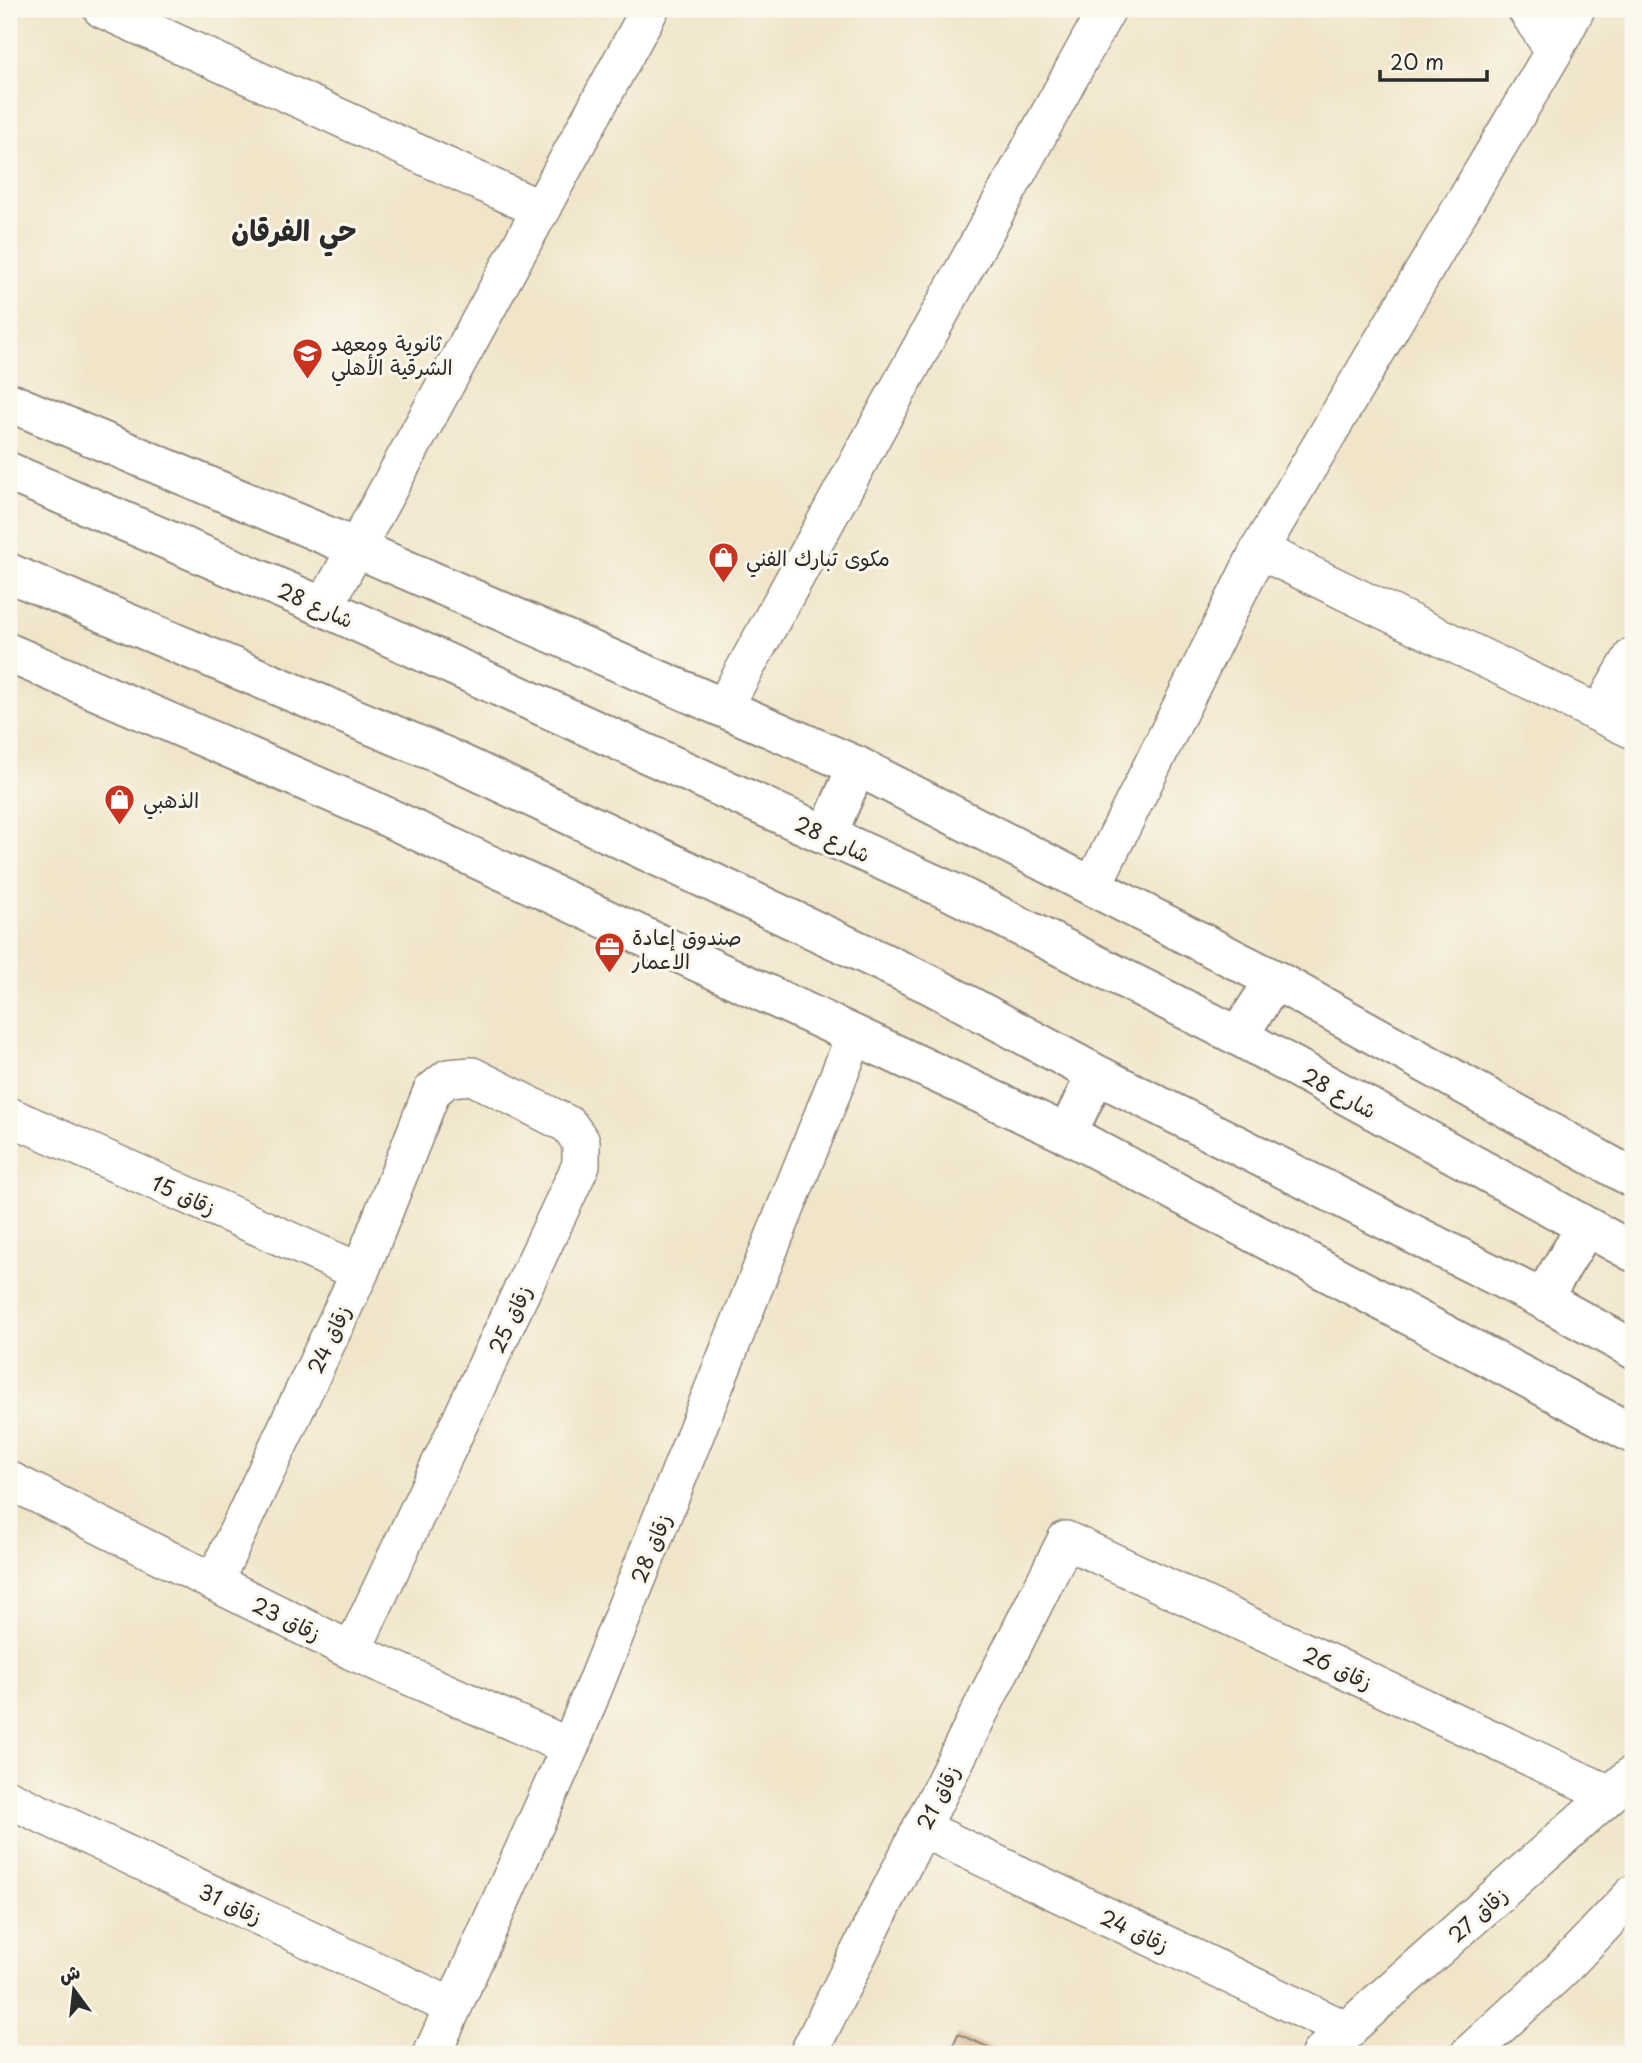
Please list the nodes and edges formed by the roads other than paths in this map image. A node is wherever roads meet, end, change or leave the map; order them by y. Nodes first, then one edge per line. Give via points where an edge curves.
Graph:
1 (102, 9) edge
2 (650, 9) edge
3 (1107, 9) edge
4 (1526, 9) edge
5 (1576, 9) edge
6 (1554, 51) junction
7 (542, 210) junction
8 (9, 402) edge
9 (9, 472) edge
10 (356, 548) junction
11 (1259, 550) junction
12 (9, 573) edge
13 (324, 607) junction
14 (9, 653) edge
15 (1633, 656) edge
16 (724, 707) junction
17 (1600, 712) junction
18 (1633, 730) edge
19 (857, 766) junction
20 (827, 835) junction
21 (1092, 887) junction
22 (1275, 980) junction
23 (855, 1035) junction
24 (1238, 1036) junction
25 (1096, 1074) junction
26 (432, 1091) joint
27 (9, 1116) edge
28 (1067, 1134) junction
29 (1633, 1178) edge
30 (1586, 1227) junction
31 (1633, 1252) edge
32 (359, 1272) junction
33 (1542, 1299) junction
34 (1633, 1349) edge
35 (1633, 1434) edge
36 (9, 1480) edge
37 (1066, 1540) joint
38 (214, 1582) junction
39 (352, 1651) junction
40 (570, 1747) junction
41 (1621, 1784) edge
42 (9, 1799) edge
43 (921, 1828) junction
44 (1633, 1894) edge
45 (453, 2007) junction
46 (1348, 2031) junction
47 (432, 2054) edge
48 (808, 2054) edge
49 (1321, 2054) edge
50 (1469, 2054) edge

1 - 7 street
2 - 7 street
3 - 16 street
4 - 6 street
5 - 6 street
6 - 11 street
7 - 10 street
8 - 10 main road
9 - 13 main road, شارع 28
10 - 13 street
10 - 16 main road
11 - 17 street
11 - 21 street
12 - 25 main road via 442,755 931,985
13 - 20 main road, شارع 28
14 - 23 main road via 372,810
15 - 17 street
16 - 19 main road
17 - 18 street
19 - 20 main road
19 - 21 main road
20 - 24 main road, شارع 28 via 954,893
21 - 22 main road
22 - 24 main road
22 - 29 main road
23 - 28 main road
23 - 40 street, زقاق 28
24 - 30 main road, شارع 28
25 - 28 main road
25 - 33 main road
26 - 32 street, زقاق 24
26 - 39 street, زقاق 25 via 449,1078 472,1076 569,1125 581,1142 581,1164
27 - 32 street, زقاق 15
28 - 35 main road
30 - 31 main road, شارع 28
30 - 33 main road
32 - 38 street, زقاق 24
33 - 34 main road
36 - 38 street, زقاق 23
37 - 41 street, زقاق 26
37 - 43 street, زقاق 21
38 - 39 street, زقاق 23
39 - 40 street, زقاق 23
40 - 45 street, زقاق 28
41 - 46 street, زقاق 27
42 - 45 street, زقاق 31
43 - 46 street, زقاق 24
43 - 48 street, زقاق 21
44 - 50 street via 1561,1970
45 - 47 street, زقاق 28
46 - 49 street, زقاق 27

